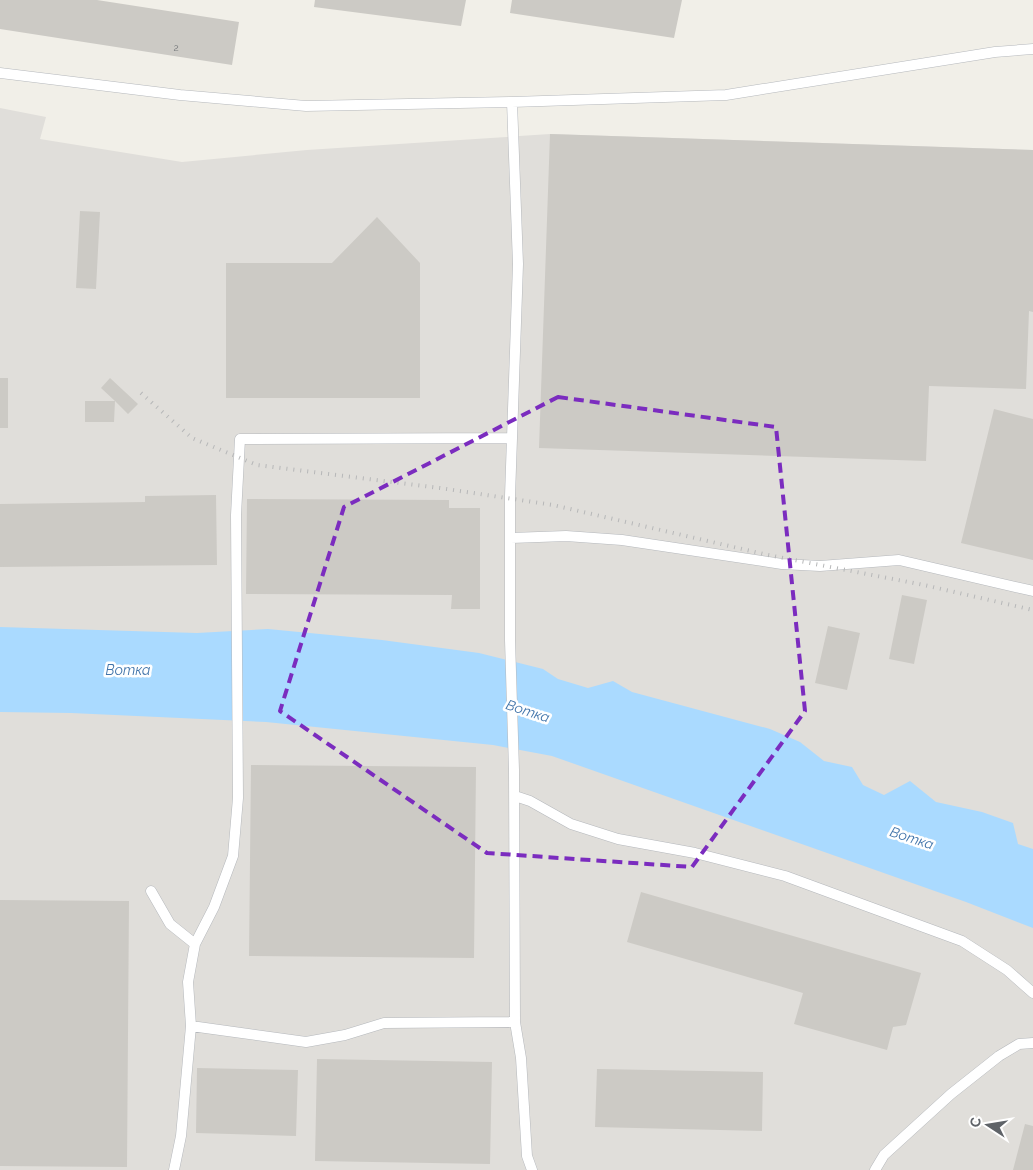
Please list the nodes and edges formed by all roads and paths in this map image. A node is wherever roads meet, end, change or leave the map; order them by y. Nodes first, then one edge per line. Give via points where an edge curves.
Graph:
1 (1033, 49) edge
2 (0, 73) edge
3 (512, 102) junction
4 (512, 438) junction
5 (511, 538) junction
6 (1033, 591) edge
7 (514, 796) junction
8 (151, 891) dead end
9 (195, 944) junction
10 (1033, 993) edge
11 (515, 1022) junction
12 (191, 1026) junction
13 (1033, 1043) edge
14 (174, 1170) edge
15 (532, 1170) edge
16 (875, 1170) edge

1 - 3 lane via 995,52 726,95
2 - 3 lane via 180,95 306,106
3 - 4 lane via 518,264
4 - 5 lane
4 - 9 lane via 240,439 236,515 238,798 233,856 214,907
5 - 6 lane via 566,536 622,540 792,565 899,560
5 - 7 lane
7 - 10 lane via 572,824 618,839 695,853 784,876 962,941 1007,970
7 - 11 lane
8 - 9 lane via 170,924
9 - 12 lane via 188,982
11 - 12 lane via 384,1023 306,1042
11 - 15 lane via 521,1058 527,1156
12 - 14 lane via 181,1136
13 - 16 lane via 1019,1044 999,1056 951,1094 884,1155

